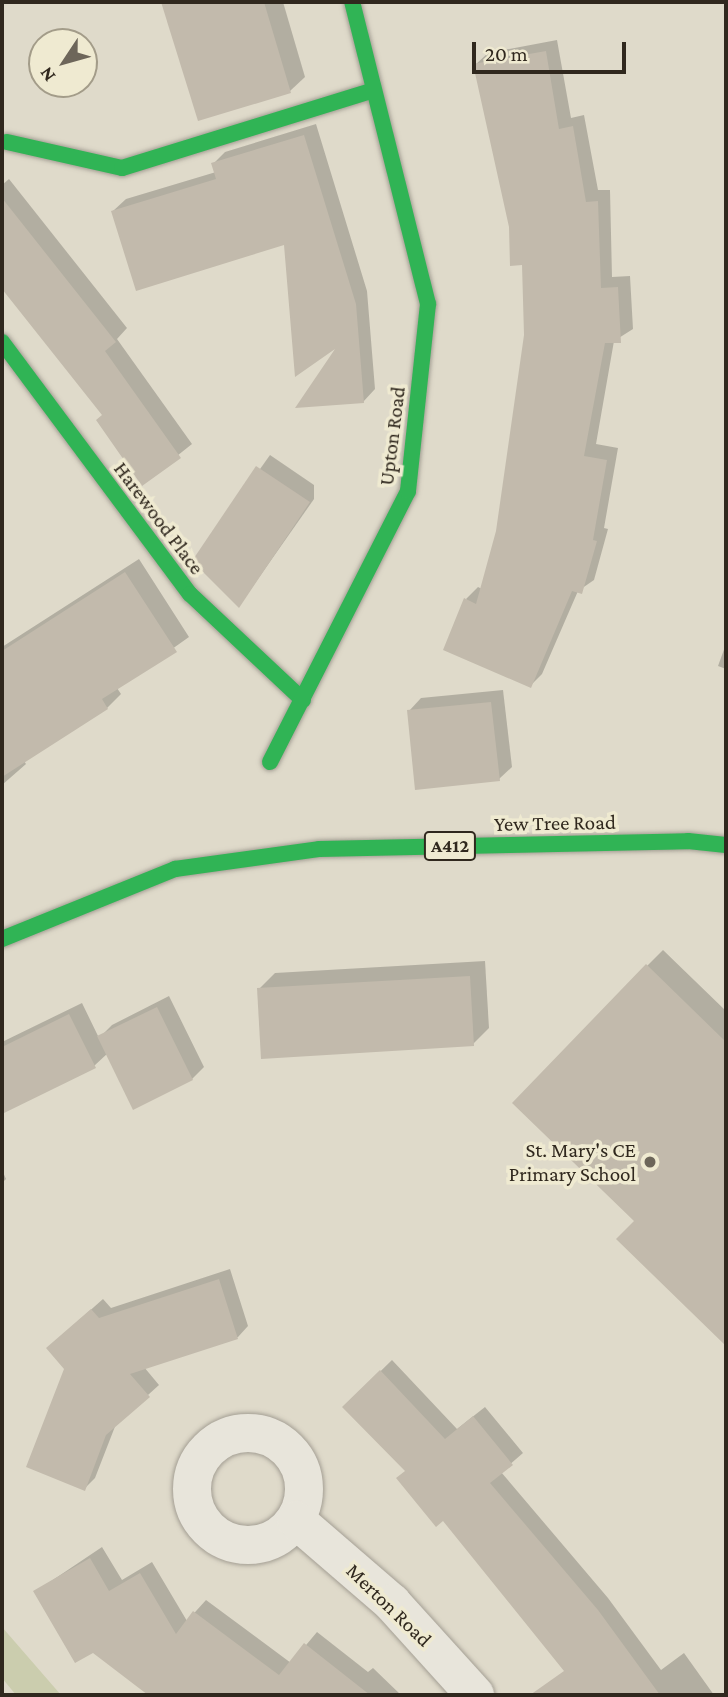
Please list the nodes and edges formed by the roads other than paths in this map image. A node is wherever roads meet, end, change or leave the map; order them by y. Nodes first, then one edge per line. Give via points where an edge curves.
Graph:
1 (352, 2) edge
2 (370, 91) junction
3 (7, 142) dead end
4 (2, 342) edge
5 (303, 700) junction
6 (270, 762) dead end
7 (726, 845) edge
8 (2, 939) edge
9 (296, 1520) dead end
10 (475, 1695) edge

1 - 2 street, Upton Road
2 - 3 street via 122,168
2 - 5 street, Upton Road via 428,304 408,491
4 - 5 street, Harewood Place via 190,594
5 - 6 street, Upton Road
7 - 8 street, Yew Tree Road / A412 via 688,841 319,849 175,869
9 - 10 street, Merton Road via 392,1603

